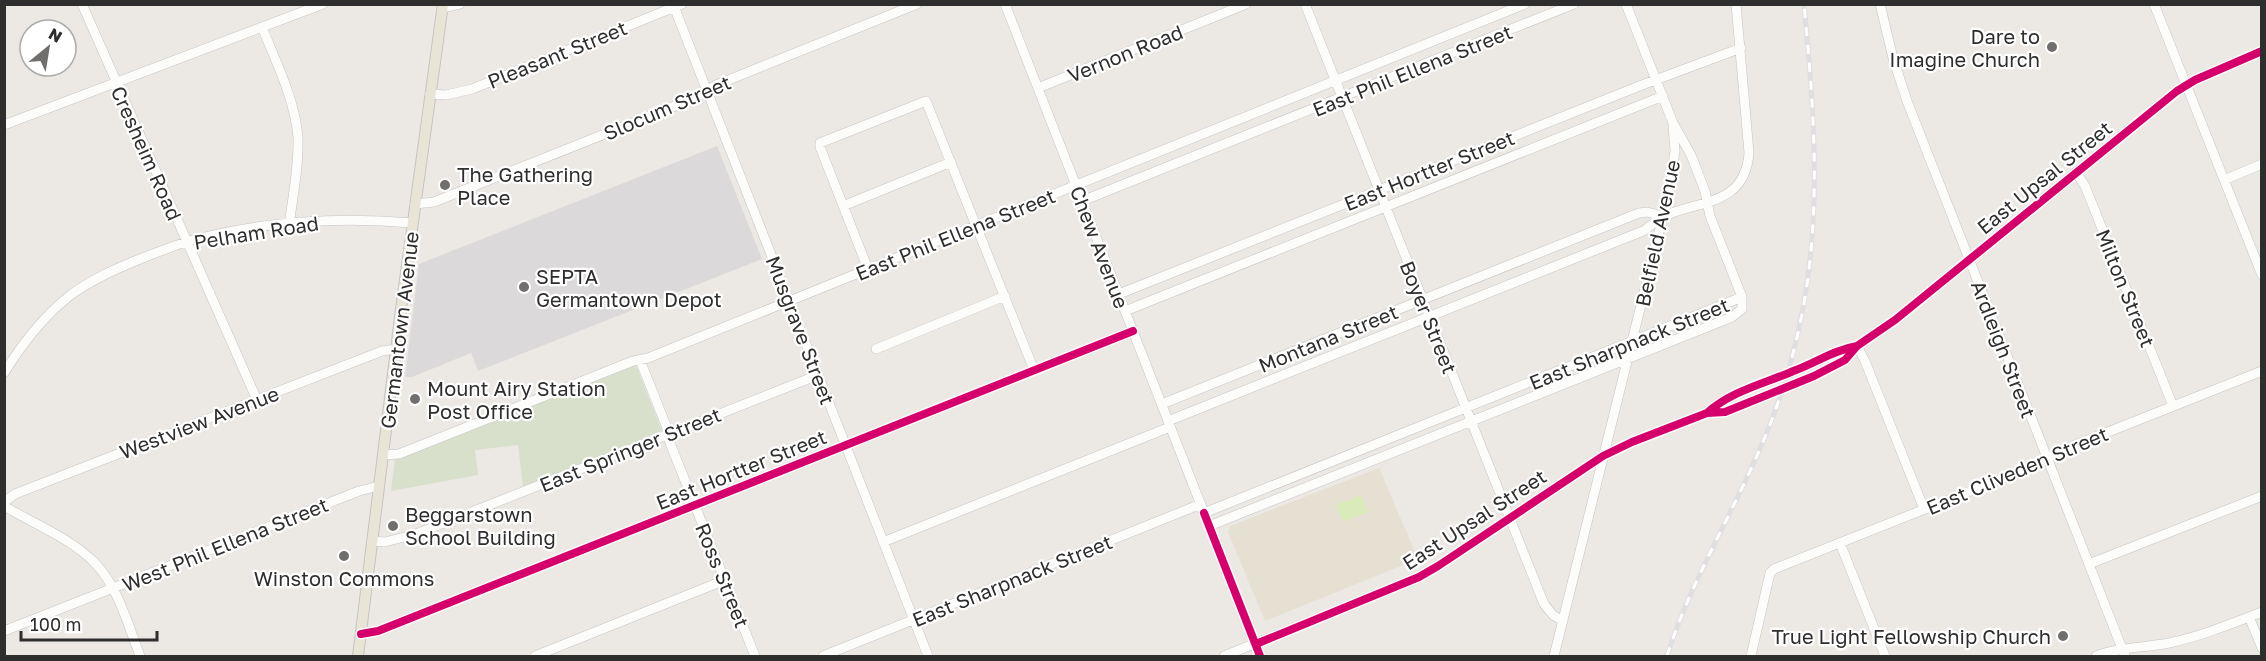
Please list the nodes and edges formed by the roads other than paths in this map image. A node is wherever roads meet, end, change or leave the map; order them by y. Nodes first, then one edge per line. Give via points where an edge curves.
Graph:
1 (82, 4) edge
2 (322, 4) edge
3 (460, 4) edge
4 (917, 4) edge
5 (1005, 4) edge
6 (1246, 4) edge
7 (1305, 4) edge
8 (1525, 4) edge
9 (1574, 4) edge
10 (1626, 4) edge
11 (1736, 4) edge
12 (1880, 4) edge
13 (2154, 4) edge
14 (676, 5) edge
15 (442, 6) edge
16 (305, 8) edge
17 (262, 27) junction
18 (1741, 48) junction
19 (2262, 51) edge
20 (1656, 80) junction
21 (1335, 81) junction
22 (117, 83) junction
23 (2186, 85) junction
24 (1038, 88) junction
25 (707, 91) junction
26 (430, 94) junction
27 (1663, 96) junction
28 (1342, 98) junction
29 (1673, 123) junction
30 (4, 125) edge
31 (951, 162) junction
32 (2262, 164) edge
33 (2076, 172) junction
34 (2224, 180) junction
35 (1076, 185) junction
36 (1378, 190) junction
37 (1082, 201) junction
38 (1707, 202) junction
39 (415, 204) junction
40 (843, 206) junction
41 (1385, 207) junction
42 (1663, 216) junction
43 (413, 223) junction
44 (289, 225) junction
45 (975, 225) junction
46 (186, 242) junction
47 (1970, 259) junction
48 (868, 269) junction
49 (2261, 271) edge
50 (1119, 294) junction
51 (1005, 296) junction
52 (1742, 297) junction
53 (1423, 300) junction
54 (789, 301) junction
55 (1125, 311) junction
56 (1429, 316) junction
57 (1133, 331) junction
58 (1632, 342) junction
59 (1857, 346) junction
60 (396, 349) junction
61 (876, 349) dead end
62 (1628, 358) junction
63 (640, 360) junction
64 (1034, 370) junction
65 (2262, 371) edge
66 (4, 373) edge
67 (818, 375) junction
68 (257, 400) junction
69 (1162, 404) junction
70 (2173, 406) junction
71 (1466, 408) junction
72 (1471, 421) junction
73 (1169, 424) junction
74 (668, 434) junction
75 (846, 445) junction
76 (383, 455) junction
77 (1604, 456) junction
78 (2047, 458) junction
79 (379, 486) junction
80 (2262, 496) edge
81 (4, 504) edge
82 (695, 505) junction
83 (1202, 509) junction
84 (1924, 509) junction
85 (1509, 518) junction
86 (1209, 526) junction
87 (372, 541) junction
88 (883, 542) junction
89 (1840, 543) junction
90 (2089, 564) junction
91 (725, 580) junction
92 (112, 588) junction
93 (2262, 612) edge
94 (2249, 617) junction
95 (914, 620) junction
96 (1563, 621) junction
97 (4, 631) edge
98 (361, 634) junction
99 (1256, 644) junction
100 (2262, 648) edge
101 (2123, 653) edge
102 (140, 657) edge
103 (358, 657) edge
104 (535, 657) edge
105 (755, 657) edge
106 (823, 657) edge
107 (928, 657) edge
108 (1224, 657) edge
109 (1260, 657) edge
110 (1554, 657) edge
111 (1751, 657) edge
112 (1885, 657) edge
113 (2096, 657) edge

1 - 22 street, Cresheim Road
2 - 16 street
3 - 15 street
4 - 25 street, Slocum Street
5 - 24 street, Chew Avenue
6 - 24 street, Vernon Road
7 - 21 street, Boyer Street
8 - 21 street, East Phil Ellena Street
9 - 28 street, East Phil Ellena Street
10 - 20 street
11 - 18 street
12 - 47 street, Ardleigh Street via 1900,81
13 - 23 street
14 - 25 street, Musgrave Street
14 - 26 street, Pleasant Street via 472,88 446,95
15 - 26 main road, Germantown Avenue
16 - 17 street
17 - 22 street
17 - 44 street via 291,102 297,134
18 - 20 street, East Hortter Street
18 - 38 street, Montana Street via 1747,168 1731,192
19 - 23 street, East Upsal Street
20 - 27 street
20 - 36 street, East Hortter Street
21 - 28 street, Boyer Street
21 - 35 street, East Phil Ellena Street
22 - 30 street
22 - 46 street, Cresheim Road
23 - 33 street, East Upsal Street
23 - 34 street
24 - 35 street, Chew Avenue
25 - 39 street, Slocum Street via 434,202
25 - 54 street, Musgrave Street
26 - 39 main road, Germantown Avenue
27 - 29 street
27 - 41 street, East Hortter Street
28 - 36 street, Boyer Street
28 - 37 street, East Phil Ellena Street
29 - 38 street via 1691,155
29 - 42 street, Belfield Avenue via 1673,165
31 - 40 street
31 - 40 street via 926,100 820,143
31 - 45 street
32 - 34 street
33 - 47 street, East Upsal Street
33 - 70 street, Milton Street
34 - 49 street
35 - 37 street, Chew Avenue
35 - 45 street, East Phil Ellena Street
36 - 41 street, Boyer Street
36 - 50 street, East Hortter Street
37 - 50 street, Chew Avenue
38 - 42 street, Montana Street
38 - 52 street
39 - 43 main road, Germantown Avenue
40 - 48 street
41 - 53 street, Boyer Street
41 - 55 street, East Hortter Street
42 - 53 street, Montana Street via 1639,213
42 - 56 street, Montana Street via 1643,231
42 - 58 street, Belfield Avenue
43 - 44 street, Pelham Road via 345,220
43 - 60 main road, Germantown Avenue
44 - 46 street, Pelham Road
45 - 48 street, East Phil Ellena Street
45 - 51 street
46 - 66 street, Pelham Road via 111,271 68,297 35,328
46 - 68 street, Cresheim Road
47 - 59 street, East Upsal Street
47 - 78 street, Ardleigh Street
48 - 54 street, East Phil Ellena Street
50 - 55 street, Chew Avenue
51 - 61 street
51 - 64 street
52 - 58 street, East Sharpnack Street
52 - 62 street, East Sharpnack Street via 1743,306 1736,315
53 - 56 street, Boyer Street
53 - 69 street, Montana Street
54 - 63 street, East Phil Ellena Street
54 - 67 street, Musgrave Street
55 - 57 street, Chew Avenue
56 - 71 street, Boyer Street
56 - 73 street, Montana Street
57 - 64 street, East Hortter Street
57 - 69 street, Chew Avenue
58 - 62 street, Belfield Avenue
58 - 71 street, East Sharpnack Street
59 - 77 street, East Upsal Street via 1839,349 1798,370 1720,400 1707,413
59 - 84 street
60 - 68 street, Westview Avenue
60 - 76 main road, Germantown Avenue
62 - 72 street, East Sharpnack Street
62 - 77 street, Belfield Avenue
63 - 74 street, Ross Street
63 - 76 street, East Phil Ellena Street via 399,454
64 - 75 street, East Hortter Street
65 - 70 street, East Cliveden Street
67 - 74 street, East Springer Street
67 - 75 street, Musgrave Street
68 - 81 street, Westview Avenue via 15,494
69 - 73 street, Chew Avenue
70 - 78 street, East Cliveden Street
71 - 72 street, Boyer Street
71 - 83 street, East Sharpnack Street
72 - 85 street, Boyer Street
72 - 86 street, East Sharpnack Street
73 - 83 street, Chew Avenue
73 - 88 street, Montana Street
74 - 82 street, Ross Street
74 - 87 street, East Springer Street via 416,534 385,542
75 - 82 street, East Hortter Street
75 - 88 street, Musgrave Street
76 - 79 main road, Germantown Avenue
77 - 85 street, East Upsal Street
77 - 96 street, Belfield Avenue
78 - 84 street, East Cliveden Street
78 - 90 street, Ardleigh Street
79 - 87 main road, Germantown Avenue
79 - 92 street, West Phil Ellena Street
80 - 90 street
81 - 92 street via 87,556
82 - 91 street, Ross Street
82 - 98 street, East Hortter Street via 378,631
83 - 86 street, Chew Avenue
83 - 95 street, East Sharpnack Street
84 - 89 street, East Cliveden Street
85 - 96 street, Boyer Street via 1544,604
85 - 99 street, East Upsal Street via 1419,577
86 - 99 street, Chew Avenue
87 - 98 main road, Germantown Avenue
88 - 95 street, Musgrave Street
89 - 111 street, East Cliveden Street via 1772,570
89 - 112 street
90 - 101 street, Ardleigh Street
91 - 104 street
91 - 105 street, Ross Street
92 - 97 street, West Phil Ellena Street
92 - 102 street
93 - 94 street
94 - 100 street
94 - 101 street via 2188,638
95 - 106 street, East Sharpnack Street
95 - 107 street, Musgrave Street
96 - 110 street, Belfield Avenue
98 - 103 main road, Germantown Avenue
99 - 108 street, East Upsal Street
99 - 109 street, Chew Avenue
101 - 113 street

